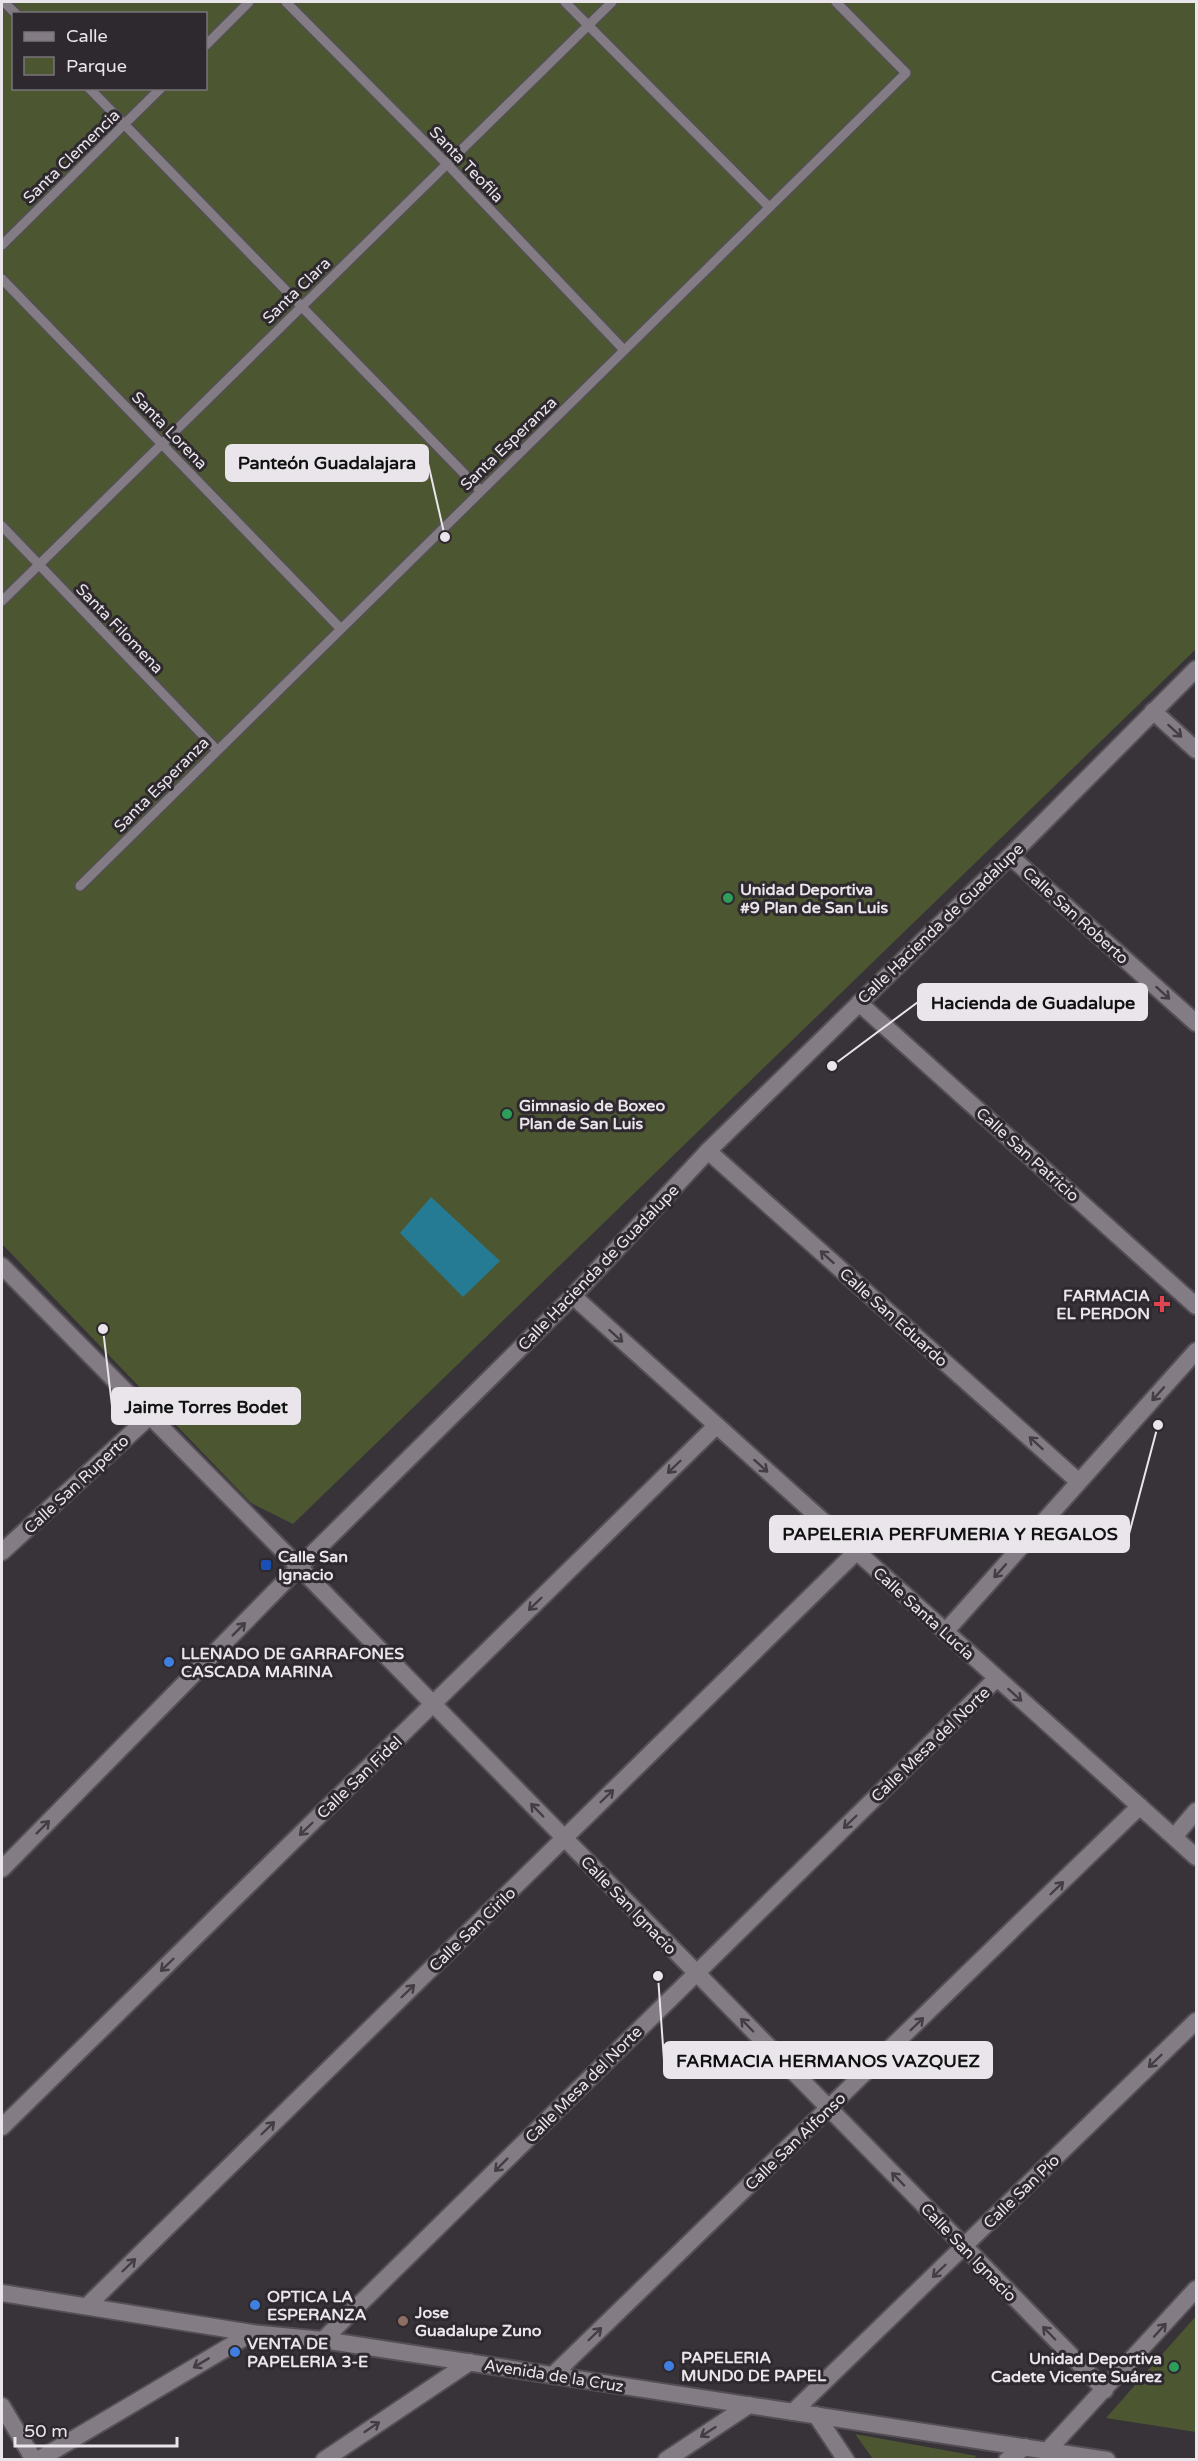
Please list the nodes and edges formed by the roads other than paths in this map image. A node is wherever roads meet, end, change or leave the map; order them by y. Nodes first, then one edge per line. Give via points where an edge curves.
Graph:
1 (249, 2) edge
2 (286, 2) edge
3 (565, 2) edge
4 (612, 2) edge
5 (836, 2) edge
6 (588, 25) junction
7 (207, 44) edge
8 (91, 90) edge
9 (159, 90) edge
10 (124, 124) junction
11 (447, 164) junction
12 (769, 207) junction
13 (2, 245) edge
14 (2, 279) edge
15 (302, 306) junction
16 (624, 350) junction
17 (162, 443) junction
18 (481, 491) junction
19 (2, 526) edge
20 (38, 564) junction
21 (2, 601) edge
22 (341, 629) junction
23 (1197, 669) edge
24 (1153, 711) junction
25 (218, 750) junction
26 (1197, 750) edge
27 (1010, 856) junction
28 (80, 886) dead end
29 (859, 1003) junction
30 (1197, 1023) edge
31 (708, 1151) junction
32 (2, 1266) edge
33 (573, 1296) junction
34 (1197, 1306) edge
35 (1197, 1351) edge
36 (150, 1416) junction
37 (716, 1426) junction
38 (1079, 1482) junction
39 (2, 1552) edge
40 (856, 1552) junction
41 (299, 1567) junction
42 (945, 1632) junction
43 (997, 1678) junction
44 (433, 1704) junction
45 (1140, 1806) junction
46 (1197, 1812) edge
47 (1174, 1837) junction
48 (564, 1838) junction
49 (1197, 1857) edge
50 (2, 1869) edge
51 (696, 1973) junction
52 (1197, 2021) edge
53 (830, 2109) junction
54 (2, 2127) edge
55 (964, 2246) junction
56 (1197, 2289) edge
57 (2, 2293) edge
58 (87, 2306) junction
59 (252, 2333) junction
60 (323, 2340) junction
61 (470, 2362) junction
62 (553, 2375) junction
63 (1105, 2390) junction
64 (749, 2405) junction
65 (2, 2406) edge
66 (793, 2412) junction
67 (816, 2415) junction
68 (1025, 2447) junction
69 (1048, 2450) junction
70 (1087, 2458) edge
71 (36, 2460) edge
72 (324, 2460) edge
73 (666, 2460) edge
74 (846, 2460) edge
75 (1007, 2460) edge
76 (1107, 2460) edge

1 - 7 lane
2 - 11 lane, Santa Teofila
3 - 6 lane
4 - 6 lane, Santa Clara
5 - 12 lane, Santa Esperanza via 906,73
6 - 11 lane, Santa Clara
6 - 12 lane
8 - 10 lane
9 - 10 lane, Santa Clemencia
10 - 13 lane, Santa Clemencia
10 - 15 lane
11 - 15 lane, Santa Clara
11 - 16 lane, Santa Teofila
12 - 16 lane, Santa Esperanza
14 - 17 lane, Santa Lorena
15 - 17 lane, Santa Clara
15 - 18 lane
16 - 18 lane, Santa Esperanza
17 - 20 lane, Santa Clara
17 - 22 lane, Santa Lorena
18 - 22 lane, Santa Esperanza
19 - 20 lane, Santa Filomena
20 - 21 lane, Santa Clara
20 - 25 lane, Santa Filomena
22 - 25 lane, Santa Esperanza
23 - 24 street, Calle Hacienda de Guadalupe
24 -> 26 street
24 - 27 street, Calle Hacienda de Guadalupe
25 - 28 lane, Santa Esperanza
27 - 29 street, Calle Hacienda de Guadalupe
27 -> 30 street, Calle San Roberto
29 - 31 street, Calle Hacienda de Guadalupe
29 - 34 street, Calle San Patricio
31 - 33 street, Calle Hacienda de Guadalupe
38 -> 31 street, Calle San Eduardo
32 - 36 street, Calle San Ignacio
33 -> 37 street, Calle Santa Lucía
33 - 41 street, Calle Hacienda de Guadalupe
35 -> 38 street
36 - 39 street, Calle San Ruperto
36 - 41 street, Calle San Ignacio
37 -> 40 street, Calle Santa Lucía
37 -> 44 street, Calle San Fidel
38 -> 42 street
40 - 42 street, Calle Santa Lucía
48 -> 40 street, Calle San Cirilo
41 - 44 street, Calle San Ignacio
50 -> 41 street, Calle Hacienda de Guadalupe
42 - 43 street, Calle Santa Lucía
43 -> 45 street, Calle Santa Lucía
43 -> 51 street, Calle Mesa del Norte
48 -> 44 street, Calle San Ignacio
44 -> 54 street, Calle San Fidel
45 - 47 street, Calle Santa Lucía
53 -> 45 street, Calle San Alfonso
46 - 47 street
47 - 49 street, Calle Santa Lucía
48 - 51 street, Calle San Ignacio
58 -> 48 street, Calle San Cirilo
53 -> 51 street, Calle San Ignacio
51 -> 60 street, Calle Mesa del Norte
52 -> 55 street, Calle San Pío
55 -> 53 street, Calle San Ignacio
62 -> 53 street, Calle San Alfonso
63 -> 55 street, Calle San Ignacio
55 -> 66 street, Calle San Pío
63 -> 56 street
57 - 58 street, Avenida de la Cruz
58 - 59 street, Avenida de la Cruz
59 - 60 street, Avenida de la Cruz
59 -> 71 street
60 - 61 street, Avenida de la Cruz
61 - 62 street, Avenida de la Cruz
72 -> 61 street
62 - 64 street, Avenida de la Cruz
63 - 69 street
64 - 66 street, Avenida de la Cruz
64 -> 73 street
65 - 71 street
66 - 67 street, Avenida de la Cruz
67 - 68 street, Avenida de la Cruz
67 - 74 street
68 - 69 street, Avenida de la Cruz
68 - 75 street
69 - 70 street, Avenida de la Cruz
70 - 76 street, Avenida de la Cruz

